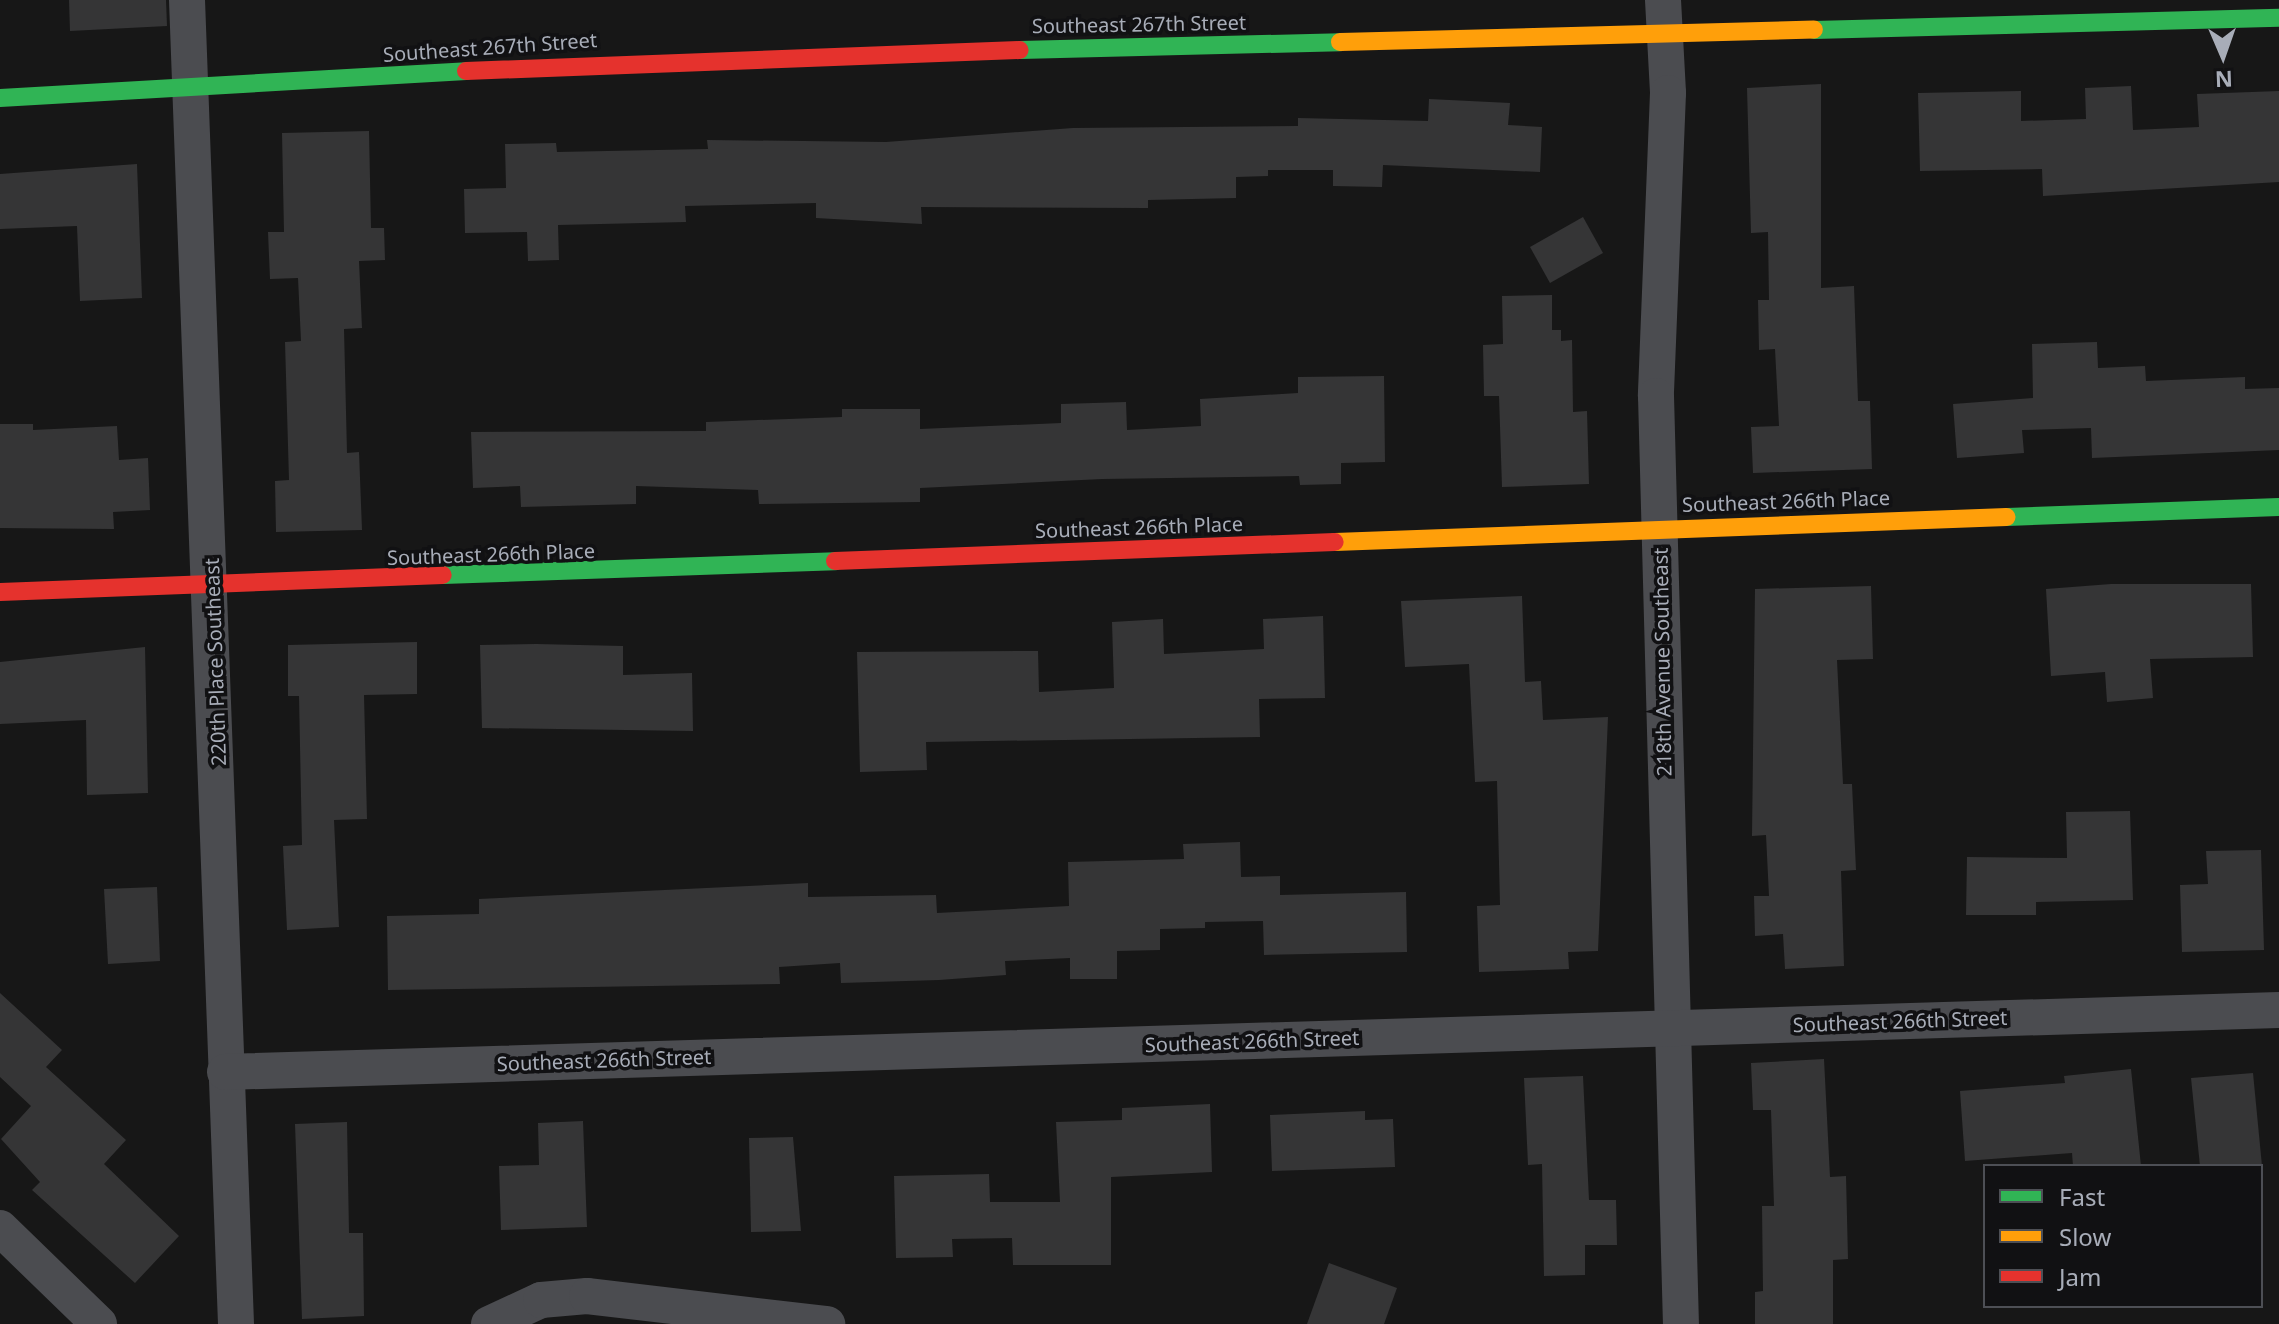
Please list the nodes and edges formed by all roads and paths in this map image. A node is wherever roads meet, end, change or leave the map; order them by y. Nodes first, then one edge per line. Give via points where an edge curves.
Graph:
1 (187, 0) edge
2 (1663, 0) edge
3 (2279, 18) edge
4 (1665, 37) junction
5 (192, 92) junction
6 (0, 98) edge
7 (2279, 507) edge
8 (1659, 527) junction
9 (214, 588) junction
10 (0, 592) edge
11 (2279, 1010) edge
12 (1671, 1028) junction
13 (225, 1072) junction
14 (0, 1228) edge
15 (99, 1324) edge
16 (236, 1324) edge
17 (489, 1324) edge
18 (827, 1324) edge
19 (1681, 1324) edge

1 - 5 street, 220th Place Southeast
2 - 4 street, 218th Avenue Southeast
3 - 4 street, Southeast 267th Street
4 - 5 street, Southeast 267th Street via 590,61
4 - 8 street, 218th Avenue Southeast
5 - 6 street, Southeast 267th Street
5 - 9 street, 220th Place Southeast
7 - 8 street, Southeast 266th Place
8 - 9 street, Southeast 266th Place
8 - 12 street, 218th Avenue Southeast
9 - 10 street, Southeast 266th Place
9 - 13 street, 220th Place Southeast
11 - 12 street, Southeast 266th Street
12 - 13 street, Southeast 266th Street
12 - 19 street, 218th Avenue Southeast
13 - 16 street, 220th Place Southeast
14 - 15 street
17 - 18 street via 541,1300 587,1296

